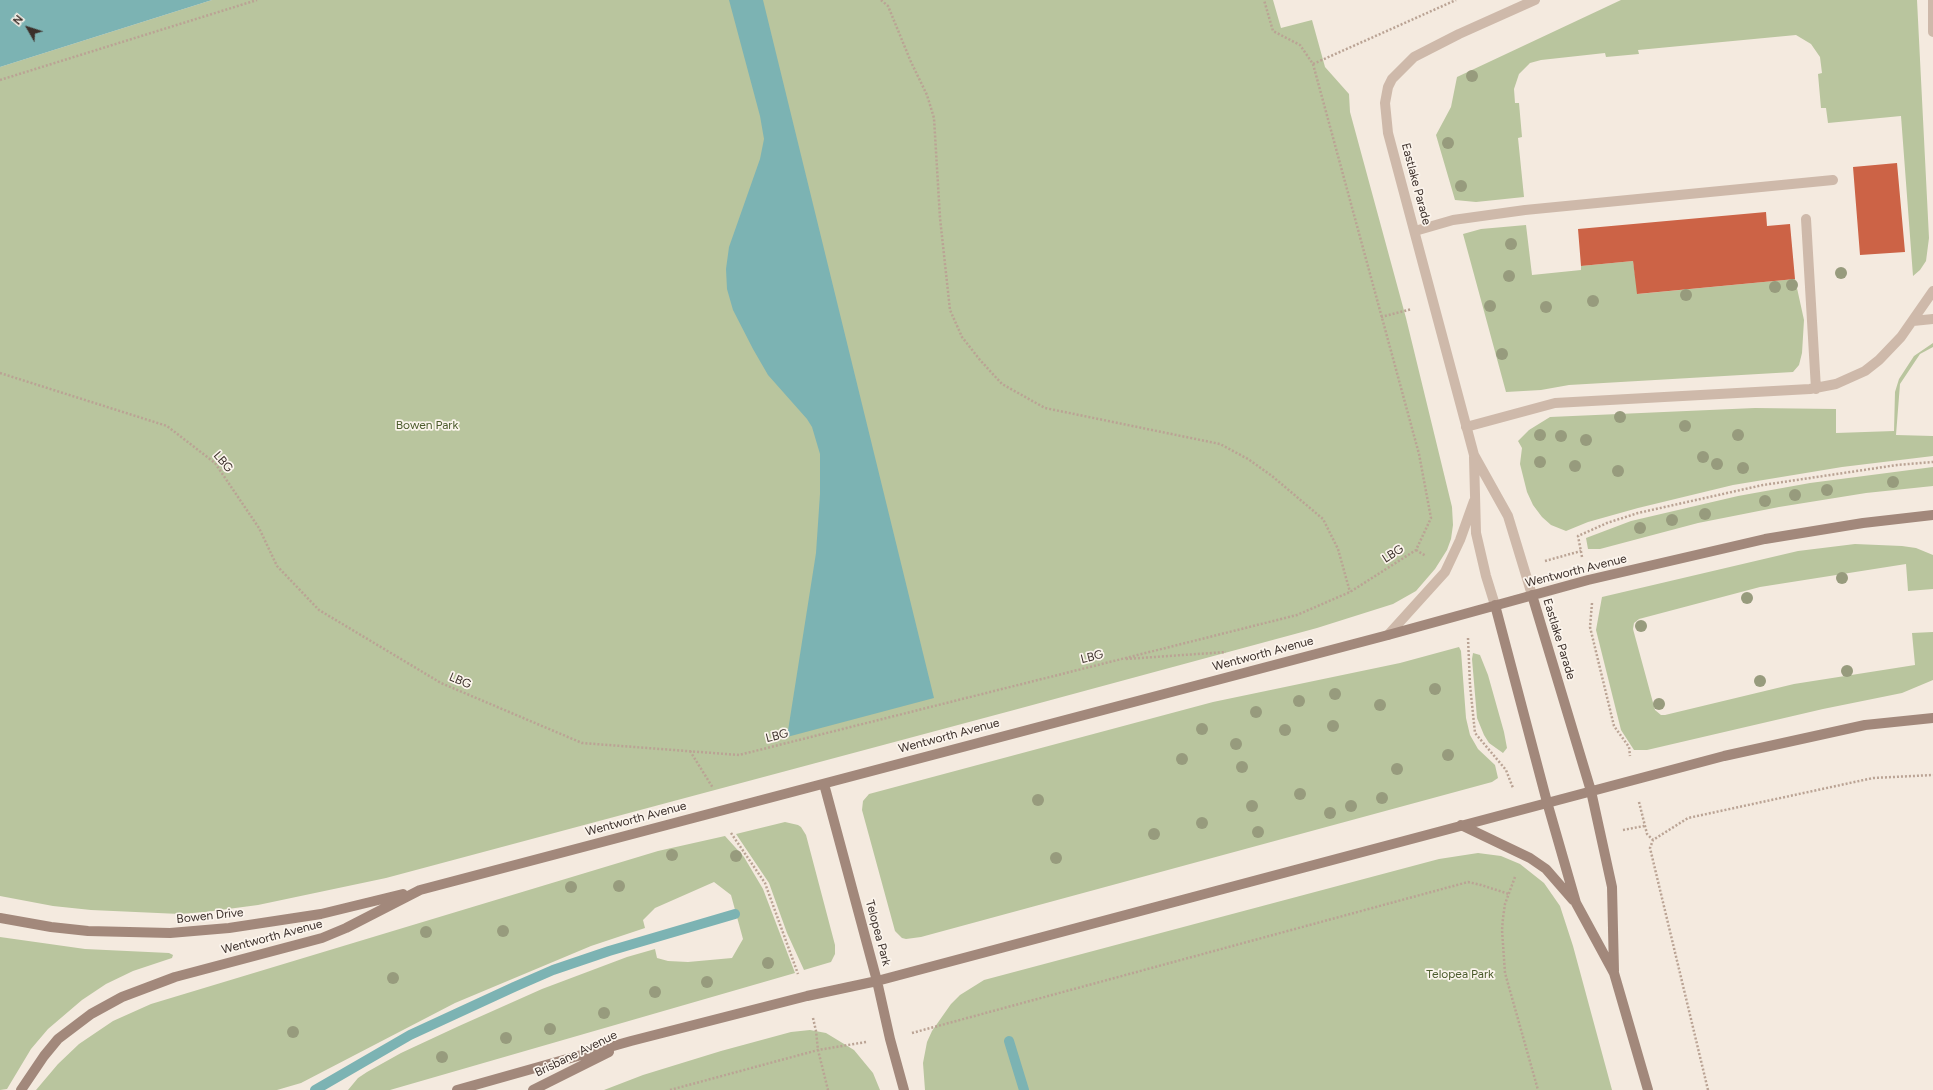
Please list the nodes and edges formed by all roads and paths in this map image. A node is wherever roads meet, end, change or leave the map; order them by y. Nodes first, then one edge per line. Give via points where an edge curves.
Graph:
1 (257, 0) edge
2 (881, 0) edge
3 (1264, 0) edge
4 (1456, 0) edge
5 (1535, 0) edge
6 (1933, 0) edge
7 (1933, 32) edge
8 (1313, 64) junction
9 (0, 80) edge
10 (1833, 180) dead end
11 (1806, 219) dead end
12 (1415, 231) junction
13 (1933, 291) edge
14 (1404, 311) dead end
15 (1381, 317) junction
16 (1933, 319) edge
17 (1913, 321) junction
18 (0, 373) edge
19 (1816, 389) junction
20 (1466, 427) junction
21 (1474, 455) junction
22 (1933, 462) edge
23 (1474, 501) junction
24 (1933, 515) edge
25 (1581, 551) dead end
26 (1350, 592) junction
27 (1532, 595) junction
28 (1495, 605) junction
29 (1593, 608) dead end
30 (1388, 635) junction
31 (1469, 650) dead end
32 (1933, 718) edge
33 (1628, 747) dead end
34 (690, 751) junction
35 (1933, 775) edge
36 (1510, 779) dead end
37 (824, 784) junction
38 (715, 791) dead end
39 (1591, 791) junction
40 (1547, 802) junction
41 (1461, 825) junction
42 (1644, 826) dead end
43 (731, 832) dead end
44 (1653, 840) junction
45 (1518, 870) dead end
46 (420, 890) junction
47 (1508, 894) junction
48 (1576, 903) junction
49 (0, 918) edge
50 (797, 971) dead end
51 (1614, 973) junction
52 (877, 980) junction
53 (816, 1031) dead end
54 (890, 1039) junction
55 (631, 1041) junction
56 (818, 1050) junction
57 (21, 1090) edge
58 (457, 1090) edge
59 (533, 1090) edge
60 (670, 1090) edge
61 (828, 1090) edge
62 (904, 1090) edge
63 (1538, 1090) edge
64 (1648, 1090) edge
65 (1708, 1090) edge

1 - 9 path
2 - 26 path via 888,6 928,95 934,118 940,218 950,310 962,337 980,360 1002,384 1045,408 1220,444 1248,459 1323,520 1338,549
3 - 8 path, LBG via 1273,31 1300,45
4 - 8 path
5 - 12 street, Eastlake Parade via 1422,52 1405,64 1392,79 1385,103 1388,132
6 - 7 street
8 - 15 path, LBG
10 - 12 street via 1525,210 1453,220
11 - 19 street
12 - 20 street, Eastlake Parade
13 - 17 street
14 - 15 path
15 - 26 path, LBG via 1419,454 1431,518 1416,550
16 - 17 street
17 - 19 street via 1872,367 1845,381
18 - 34 path, LBG via 167,426 215,463 258,528 276,566 319,610 441,683 582,743
19 - 20 street via 1555,403
20 - 21 street, Eastlake Parade
21 - 23 street, Eastlake Parade
21 - 27 street, Eastlake Parade via 1508,516
22 - 25 path via 1763,485 1638,513 1578,536
23 - 28 street, Eastlake Parade via 1477,541
23 - 30 street, Eastlake Parade via 1445,572
24 - 27 main road, Wentworth Avenue via 1765,539
26 - 34 path, LBG via 1297,614 739,754
27 - 28 main road, Wentworth Avenue
27 - 39 main road, Eastlake Parade
28 - 30 main road, Wentworth Avenue
28 - 40 main road, Eastlake Parade
29 - 33 path via 1590,628 1614,726
30 - 37 main road, Wentworth Avenue
31 - 36 path via 1475,733 1506,770
32 - 39 main road via 1857,727 1724,756
34 - 38 path
35 - 44 path via 1872,778 1688,818
37 - 46 main road, Wentworth Avenue
37 - 52 main road, Telopea Park
39 - 40 main road
39 - 51 main road via 1612,888
40 - 41 main road
40 - 48 main road
41 - 48 main road via 1530,858 1546,869
41 - 52 main road
42 - 44 path
43 - 50 path via 765,883
44 - 65 path via 1650,848
45 - 47 path
46 - 49 main road, Bowen Drive via 321,914 191,932 96,932
46 - 57 main road, Wentworth Avenue via 322,938 175,977 101,1008 58,1039
47 - 54 path via 1468,882
47 - 63 path via 1502,930 1505,973
48 - 51 main road
51 - 64 main road
52 - 54 main road, Telopea Park
52 - 55 main road
53 - 56 path
54 - 56 path
54 - 62 main road, Telopea Park
55 - 58 main road
55 - 59 main road, Brisbane Avenue
56 - 60 path
56 - 61 path

